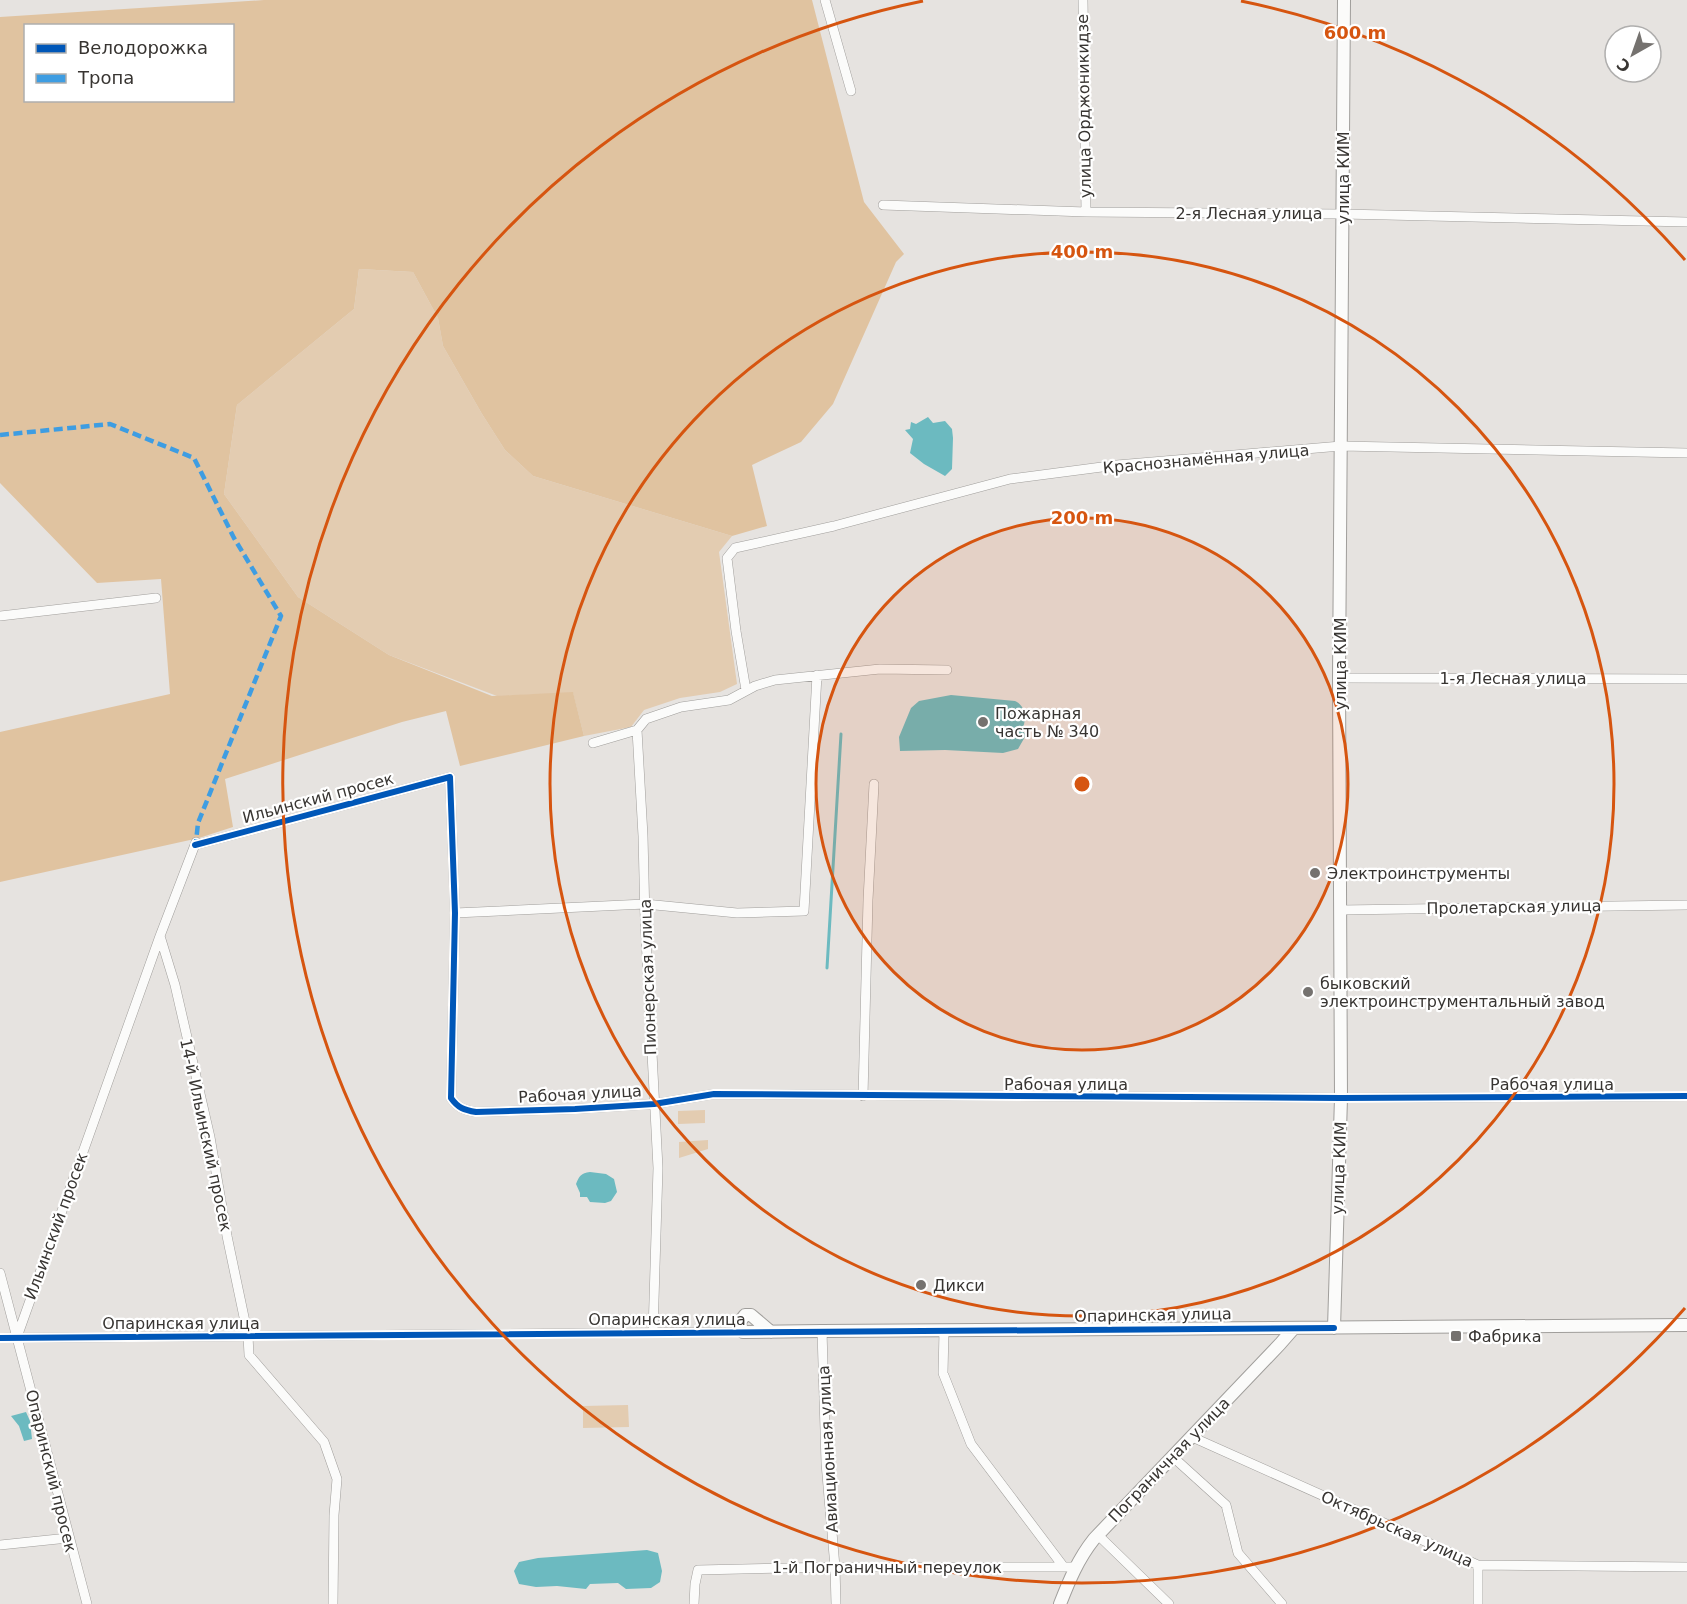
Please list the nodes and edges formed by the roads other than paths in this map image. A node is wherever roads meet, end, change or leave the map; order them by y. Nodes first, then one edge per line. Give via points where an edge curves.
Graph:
1 (825, 0) edge
2 (1083, 0) edge
3 (1344, 0) edge
4 (851, 91) dead end
5 (883, 206) dead end
6 (1086, 212) junction
7 (1343, 214) junction
8 (1687, 222) edge
9 (1341, 447) junction
10 (1687, 453) edge
11 (156, 598) dead end
12 (0, 616) edge
13 (947, 670) dead end
14 (817, 675) junction
15 (1339, 678) junction
16 (1687, 679) edge
17 (746, 690) junction
18 (637, 730) junction
19 (593, 743) dead end
20 (874, 784) dead end
21 (645, 904) junction
22 (1687, 904) edge
23 (1341, 910) junction
24 (454, 913) junction
25 (160, 936) junction
26 (863, 1096) junction
27 (1687, 1096) edge
28 (1341, 1098) junction
29 (654, 1104) junction
30 (0, 1273) edge
31 (1687, 1326) edge
32 (1294, 1328) junction
33 (1334, 1328) junction
34 (822, 1331) junction
35 (944, 1331) junction
36 (743, 1332) joint
37 (653, 1333) junction
38 (248, 1336) junction
39 (17, 1337) junction
40 (0, 1338) edge
41 (1192, 1437) junction
42 (1173, 1457) junction
43 (1098, 1535) junction
44 (68, 1538) junction
45 (0, 1545) edge
46 (1478, 1566) junction
47 (835, 1567) junction
48 (1069, 1567) junction
49 (1687, 1567) edge
50 (87, 1604) edge
51 (333, 1604) edge
52 (694, 1604) edge
53 (836, 1604) edge
54 (1060, 1604) edge
55 (1169, 1604) edge
56 (1281, 1604) edge
57 (1478, 1604) edge

1 - 4 street
2 - 6 street, улица Орджоникидзе
3 - 7 main road, улица КИМ
5 - 6 street, 2-я Лесная улица
6 - 7 street, 2-я Лесная улица
7 - 8 street, 2-я Лесная улица
7 - 9 main road, улица КИМ
9 - 10 street, Краснознамённая улица
9 - 15 main road, улица КИМ
9 - 17 street, Краснознамённая улица via 1117,465 1010,479 735,548 727,558
11 - 12 street
13 - 14 street via 880,669
14 - 17 street via 775,680
14 - 21 street via 804,911 737,913
15 - 16 street, 1-я Лесная улица
15 - 23 main road, улица КИМ
17 - 18 street via 729,700 681,707 646,719
18 - 19 street
18 - 21 street, Пионерская улица
20 - 26 street
21 - 24 street
21 - 29 street, Пионерская улица
22 - 23 street, Пролетарская улица
23 - 28 main road, улица КИМ
24 - 25 street, Ильинский просек via 450,777 195,843
24 - 29 street, Рабочая улица via 451,1098 455,1105 476,1112
25 - 38 street, 14-й Ильинский просек via 210,1137
25 - 39 street, Ильинский просек
26 - 28 street, Рабочая улица
26 - 29 street, Рабочая улица via 714,1094
27 - 28 street, Рабочая улица
28 - 33 main road, улица КИМ
29 - 37 street, Пионерская улица via 658,1168
30 - 39 street, Опаринский просек
31 - 33 main road, Опаринская улица
32 - 33 main road, Опаринская улица
32 - 35 main road, Опаринская улица
32 - 41 main road, Пограничная улица
34 - 35 main road, Опаринская улица
34 - 36 main road, Опаринская улица via 771,1332 756,1318 745,1315 739,1323
34 - 47 street, Авиационная улица via 826,1463
35 - 48 street via 943,1373 971,1444
36 - 37 street, Опаринская улица
37 - 38 street, Опаринская улица
38 - 39 street, Опаринская улица
38 - 51 street, 14-й Ильинский просек via 249,1355 324,1442 337,1479
39 - 40 street, Опаринская улица
39 - 44 street, Опаринский просек
41 - 42 main road, Пограничная улица
41 - 46 street, Октябрьская улица
42 - 43 main road, Пограничная улица
42 - 56 street via 1226,1505 1238,1553
43 - 48 main road, Пограничная улица
43 - 55 street
44 - 45 street
44 - 50 street, Опаринский просек
46 - 49 street, Октябрьская улица
46 - 57 street
47 - 48 street, 1-й Пограничный переулок
47 - 52 street, 1-й Пограничный переулок via 698,1570
47 - 53 street, Авиационная улица
48 - 54 main road, Пограничная улица

